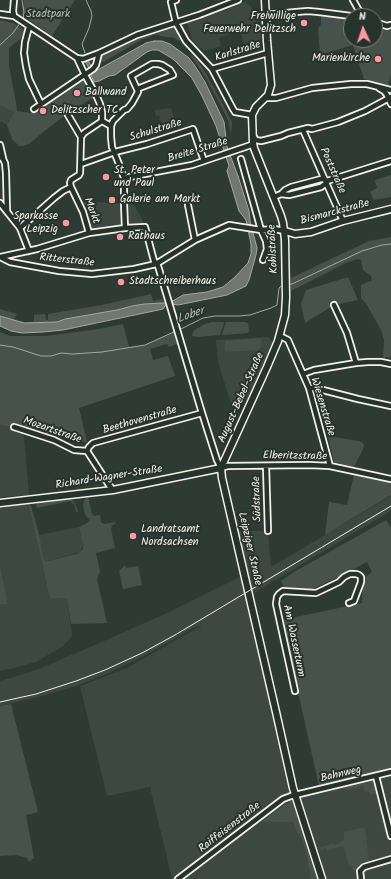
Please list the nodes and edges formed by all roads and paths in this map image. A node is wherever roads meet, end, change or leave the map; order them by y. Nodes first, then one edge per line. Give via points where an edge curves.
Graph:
1 (14, 0) edge
2 (176, 0) edge
3 (238, 0) edge
4 (265, 0) edge
5 (0, 14) edge
6 (265, 15) junction
7 (343, 15) edge
8 (14, 16) junction
9 (176, 23) junction
10 (29, 26) junction
11 (99, 53) junction
12 (268, 53) junction
13 (77, 58) junction
14 (83, 58) junction
15 (79, 64) junction
16 (212, 69) junction
17 (85, 75) junction
18 (271, 85) junction
19 (376, 86) junction
20 (137, 89) junction
21 (391, 90) edge
22 (279, 96) junction
23 (266, 98) junction
24 (390, 98) edge
25 (41, 104) junction
26 (391, 104) edge
27 (34, 109) dead end
28 (68, 115) dead end
29 (252, 115) junction
30 (102, 121) junction
31 (111, 126) junction
32 (303, 130) junction
33 (253, 136) junction
34 (82, 137) junction
35 (253, 143) junction
36 (0, 145) edge
37 (114, 152) junction
38 (2, 158) edge
39 (241, 159) dead end
40 (204, 161) junction
41 (391, 161) edge
42 (81, 164) junction
43 (124, 178) junction
44 (327, 181) junction
45 (71, 187) junction
46 (281, 194) junction
47 (274, 197) junction
48 (0, 203) edge
49 (188, 205) dead end
50 (391, 209) edge
51 (7, 211) junction
52 (343, 221) junction
53 (145, 227) joint
54 (20, 228) junction
55 (126, 228) junction
56 (261, 230) junction
57 (285, 231) junction
58 (89, 233) junction
59 (195, 240) junction
60 (29, 251) junction
61 (0, 258) edge
62 (263, 260) dead end
63 (156, 264) junction
64 (334, 305) dead end
65 (280, 336) junction
66 (356, 363) junction
67 (391, 364) edge
68 (303, 374) junction
69 (309, 388) junction
70 (391, 406) edge
71 (202, 413) junction
72 (14, 427) dead end
73 (87, 451) junction
74 (266, 466) junction
75 (330, 466) junction
76 (221, 468) junction
77 (391, 479) edge
78 (113, 490) junction
79 (0, 503) edge
80 (268, 531) dead end
81 (350, 603) dead end
82 (295, 691) dead end
83 (391, 772) edge
84 (376, 776) junction
85 (295, 795) junction
86 (391, 836) edge
87 (391, 858) edge
88 (178, 879) edge
89 (322, 879) edge
90 (361, 879) edge

1 - 8 street
2 - 9 street via 171,2
3 - 9 street
4 - 6 street
5 - 8 street
6 - 7 street via 308,11
6 - 12 street
8 - 10 street
9 - 11 street via 138,35
9 - 16 street via 186,41
10 - 13 street
10 - 25 street via 24,53 30,79
11 - 14 street
11 - 17 street via 96,65
12 - 16 street, Karlstraße
12 - 18 street
13 - 14 street
13 - 15 street
14 - 15 street
15 - 17 street
16 - 29 street via 235,112
17 - 25 street
17 - 30 street via 100,104
18 - 22 street via 274,94
18 - 23 street
19 - 21 street
19 - 22 street via 359,84 320,87
19 - 24 street
20 - 20 street via 144,86 173,75 162,65 152,64 131,76
20 - 31 street via 132,103
22 - 23 street
23 - 29 street
24 - 26 street
24 - 32 street via 338,122
25 - 27 street
28 - 34 street
29 - 33 street, Kohlstraße
30 - 31 street
30 - 34 street
31 - 37 street
32 - 33 street via 261,141
32 - 44 street, Poststraße
33 - 35 street, Kohlstraße
34 - 42 street
35 - 40 street, Breite Straße
35 - 47 street, Kohlstraße
36 - 38 street
37 - 40 street, Schulstraße via 193,128
37 - 42 street, Schulstraße
37 - 43 street
38 - 51 street via 6,173
39 - 56 street
40 - 43 street, Breite Straße
41 - 44 street
42 - 45 street, Markt via 79,175 71,180
43 - 55 street
44 - 46 street via 321,187 289,195
44 - 46 street via 321,179 291,187
44 - 52 street, Poststraße
45 - 54 street via 54,198
45 - 58 street, Markt via 83,212
46 - 47 street
47 - 57 street, Kohlstraße
48 - 51 street
49 - 59 street
50 - 52 street, Bismarckstraße
51 - 54 street
52 - 57 street, Bismarckstraße via 304,234
53 - 55 street, Markt
53 - 63 street, Leipziger Straße
54 - 60 street
55 - 58 street, Markt
56 - 57 street, Ritterstraße
56 - 59 street, Ritterstraße via 229,225
56 - 62 street via 267,245
57 - 65 street, Kohlstraße via 286,297
58 - 60 street
59 - 63 street, Ritterstraße
60 - 61 street
61 - 63 street, Ritterstraße via 59,272 92,274
63 - 71 street, Leipziger Straße
64 - 66 street via 347,333
65 - 68 street, Wiesenstraße via 288,340
65 - 76 street, August-Bebel-Straße
66 - 67 street
66 - 68 street
68 - 69 street, Wiesenstraße
69 - 70 street
69 - 75 street, Wiesenstraße
71 - 73 street, Beethovenstraße via 93,443
71 - 76 street, Leipziger Straße
72 - 73 street, Mozartstraße via 54,440 74,450
73 - 78 street, Mozartstraße
74 - 75 street, Elberitzstraße
74 - 76 street, Elberitzstraße
74 - 80 street, Südstraße
75 - 77 street, Elberitzstraße
76 - 78 street, Richard-Wagner-Straße
76 - 85 street, Leipziger Straße
78 - 79 street, Richard-Wagner-Straße
81 - 82 street, Am Wasserturm via 354,601 361,582 361,577 356,574 350,574 316,593 283,591 277,596 276,604
83 - 84 street, Bahnweg
84 - 85 street, Bahnweg
84 - 86 street
85 - 88 street, Raiffeisenstraße via 277,803
85 - 89 street, Leipziger Straße
87 - 90 street via 364,866 360,871

